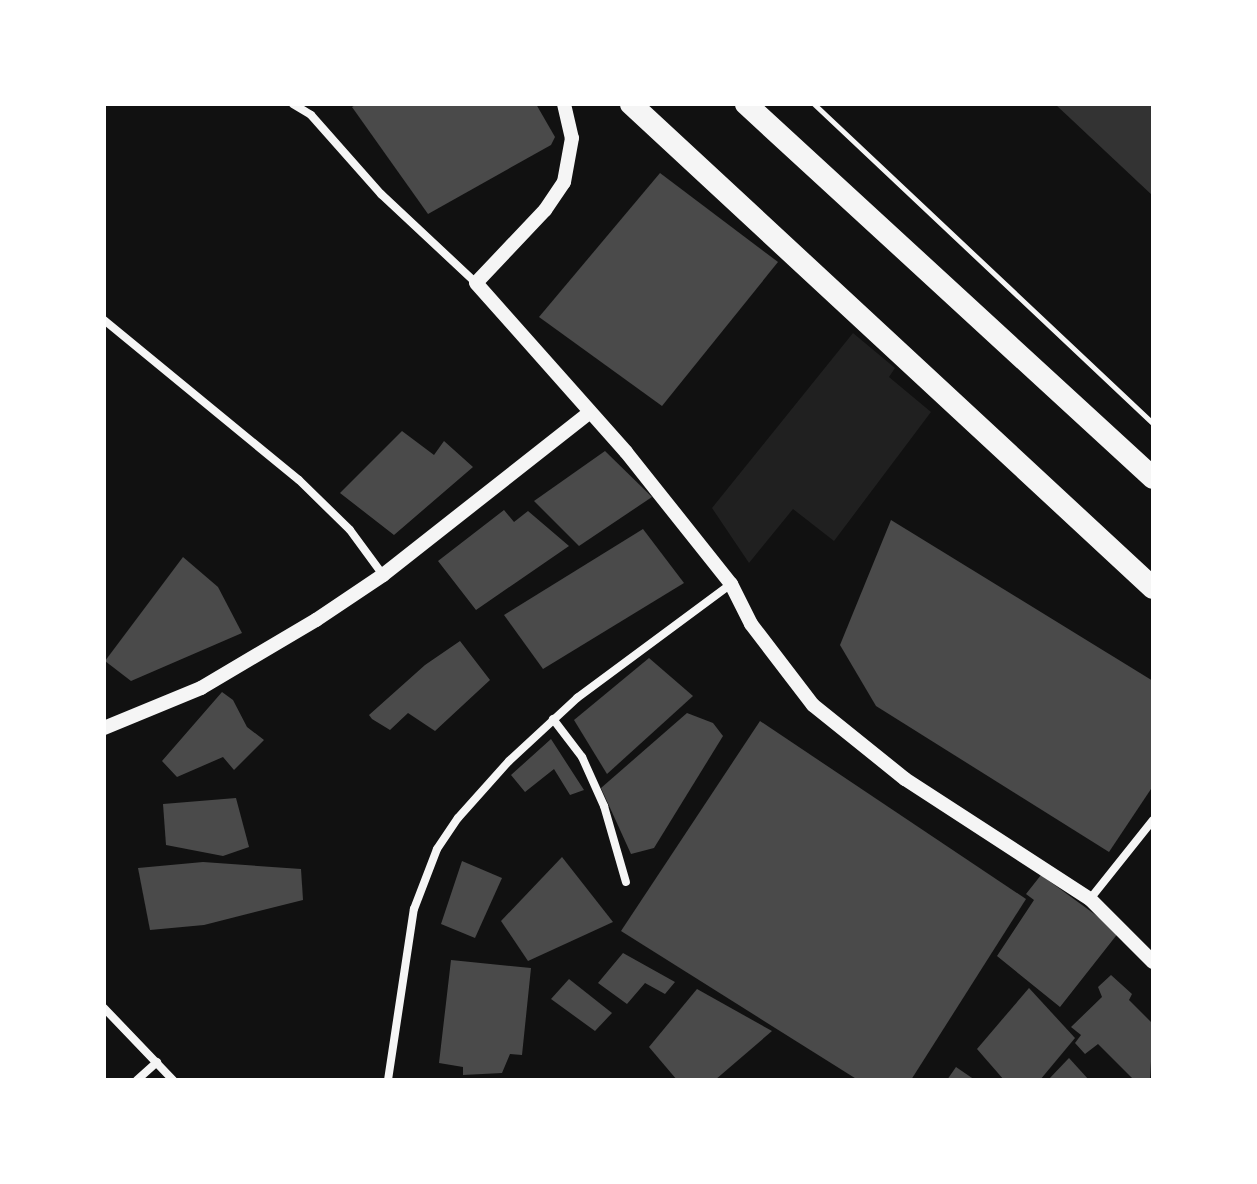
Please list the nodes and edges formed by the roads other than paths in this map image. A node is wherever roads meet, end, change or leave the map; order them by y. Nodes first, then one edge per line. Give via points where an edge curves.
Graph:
1 (293, 104) edge
2 (564, 104) edge
3 (631, 104) edge
4 (746, 104) edge
5 (476, 283) junction
6 (104, 320) edge
7 (589, 413) junction
8 (1153, 478) edge
9 (383, 575) junction
10 (731, 584) junction
11 (1153, 588) edge
12 (553, 719) junction
13 (104, 728) edge
14 (1153, 820) edge
15 (626, 882) dead end
16 (1090, 899) junction
17 (1153, 962) edge
18 (104, 1008) edge
19 (157, 1062) junction
20 (137, 1080) edge
21 (173, 1080) edge
22 (388, 1080) edge

1 - 5 street via 311,115 403,216
2 - 5 street via 572,138 564,182 545,210
3 - 11 highway
4 - 8 highway
5 - 7 street
6 - 9 street via 299,480 350,530
7 - 9 street
7 - 10 street
9 - 13 street via 237,669
10 - 12 street via 639,647
10 - 16 street via 780,664 813,705 858,745
12 - 15 street via 582,757 604,806
12 - 22 street via 478,793 437,849 406,942
14 - 16 street
16 - 17 street
18 - 19 street
19 - 20 street
19 - 21 street

